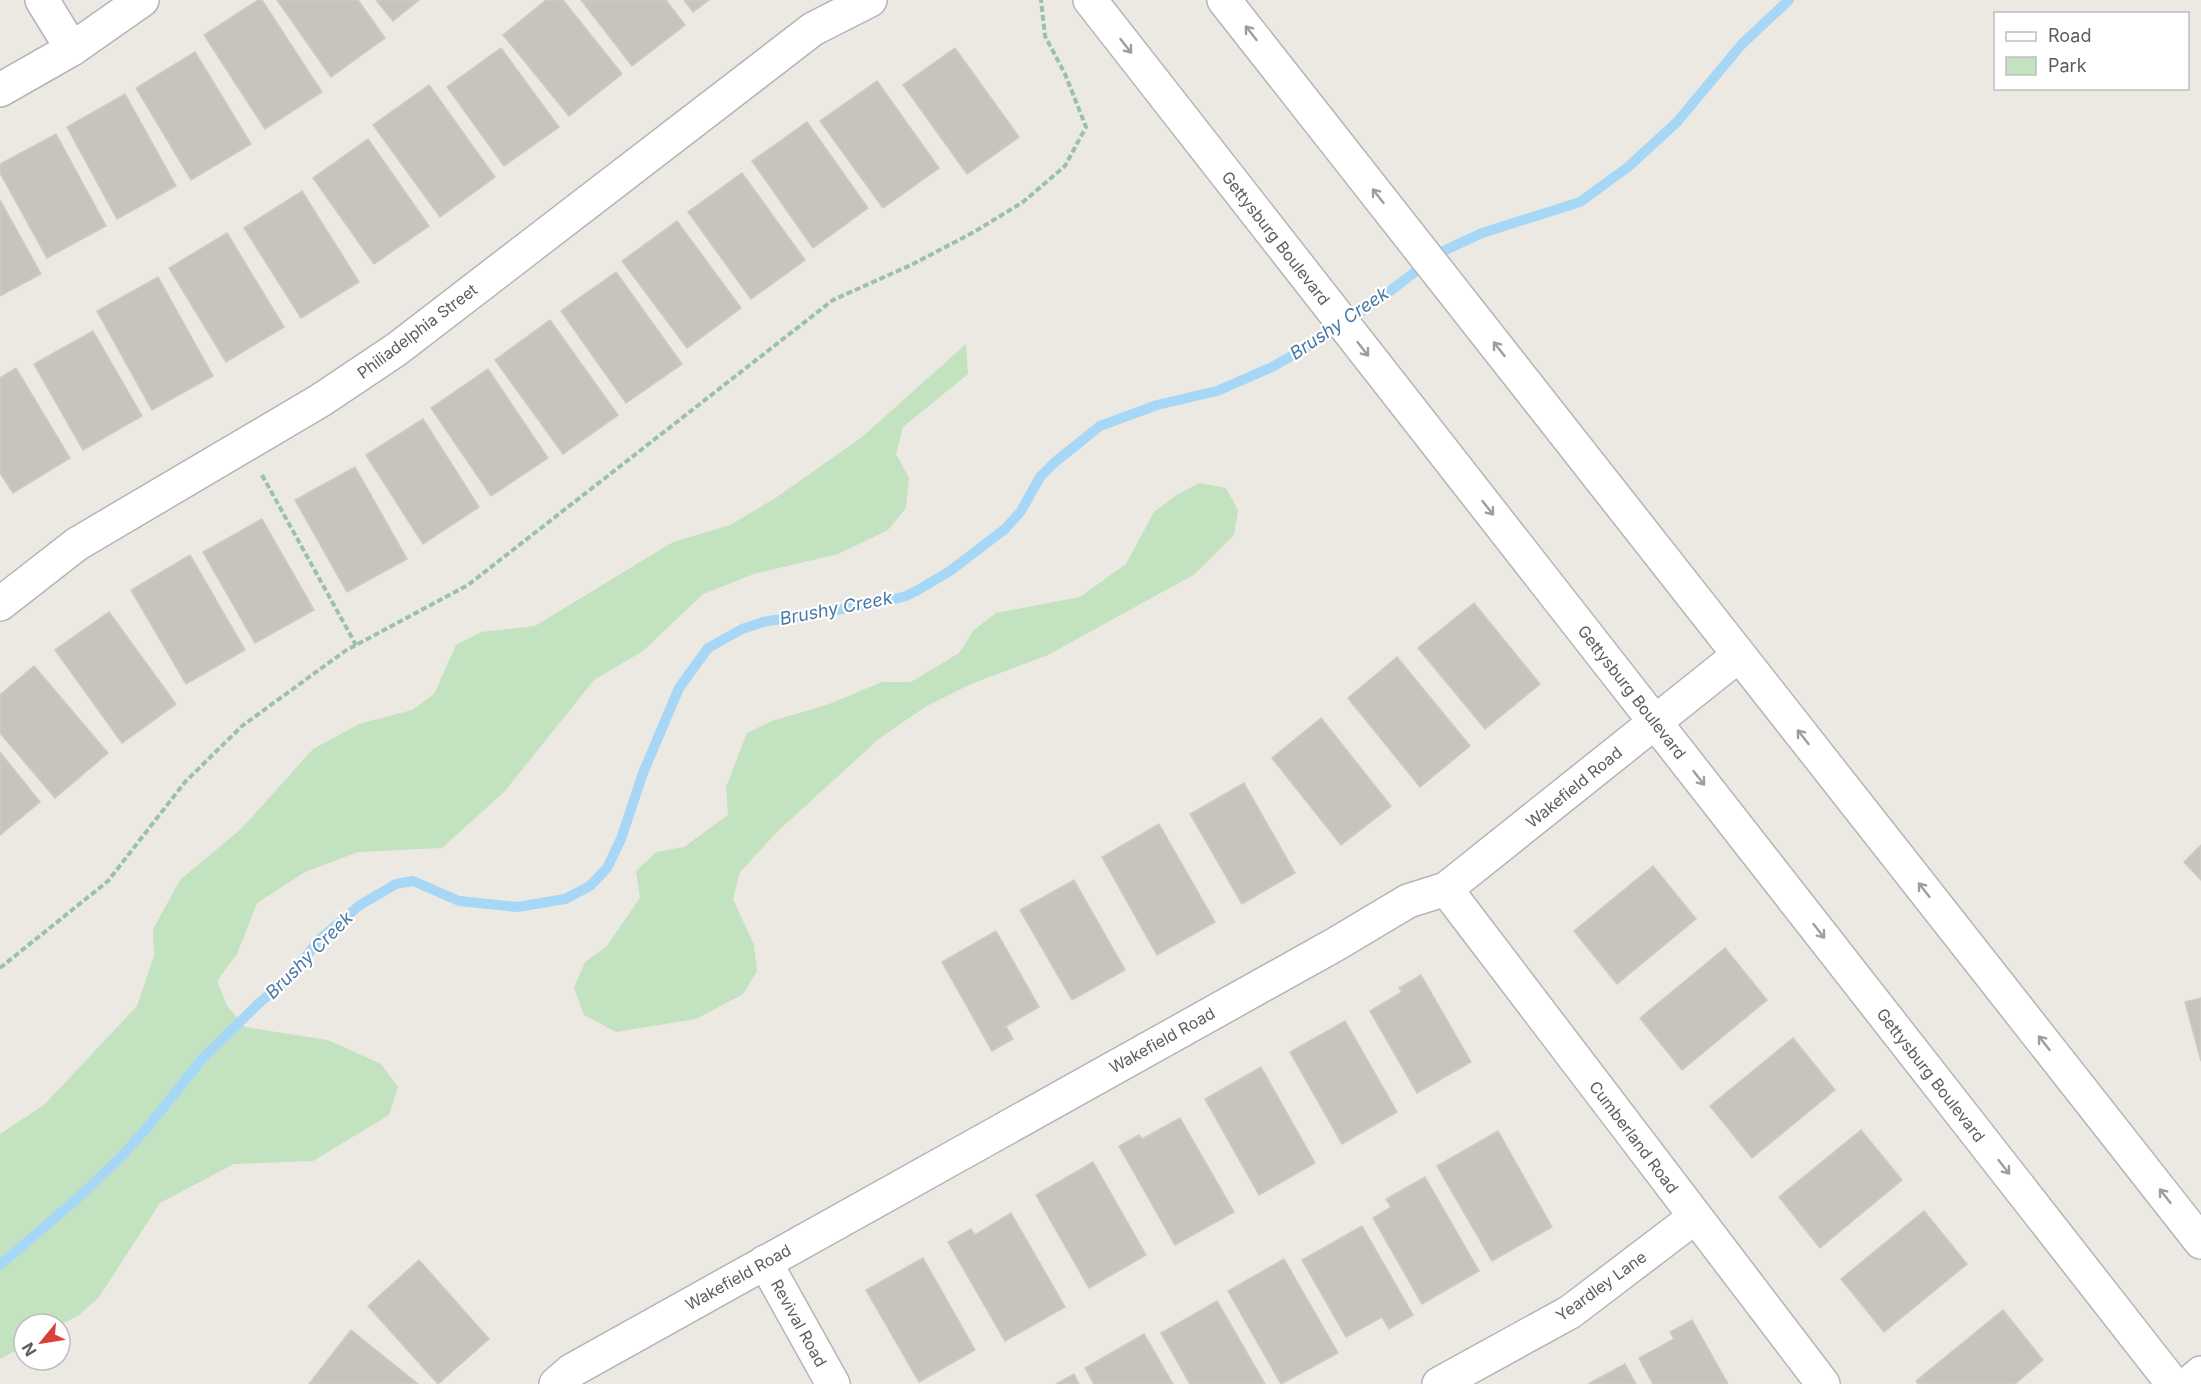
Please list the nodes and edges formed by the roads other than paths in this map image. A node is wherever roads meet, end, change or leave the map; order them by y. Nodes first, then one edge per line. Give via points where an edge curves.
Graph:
1 (42, 0) edge
2 (142, 0) edge
3 (829, 0) edge
4 (870, 0) edge
5 (1090, 0) edge
6 (1224, 0) edge
7 (813, 29) junction
8 (72, 49) junction
9 (0, 90) edge
10 (0, 604) edge
11 (1739, 655) junction
12 (1655, 722) junction
13 (1446, 889) junction
14 (1695, 1217) junction
15 (2201, 1242) edge
16 (765, 1262) junction
17 (2201, 1373) edge
18 (556, 1384) edge
19 (833, 1384) edge
20 (1439, 1384) edge
21 (1823, 1384) edge
22 (2173, 1384) edge
23 (2188, 1384) edge

1 - 8 street
2 - 8 street
3 - 7 street, Philiadelphia Street
4 - 7 street, Philiadelphia Street
5 -> 12 street, Gettysburg Boulevard
11 -> 6 street
7 - 10 street, Philiadelphia Street via 397,349 321,400 77,544
8 - 9 street
11 - 12 street, Wakefield Road
15 -> 11 street
12 - 13 street, Wakefield Road
12 -> 22 street, Gettysburg Boulevard
13 - 14 street, Cumberland Road
13 - 16 street, Wakefield Road via 1408,901
14 - 20 street, Yeardley Lane via 1570,1311
14 - 21 street, Cumberland Road
16 - 18 street, Wakefield Road via 571,1371
16 - 19 street, Revival Road
17 - 23 street

